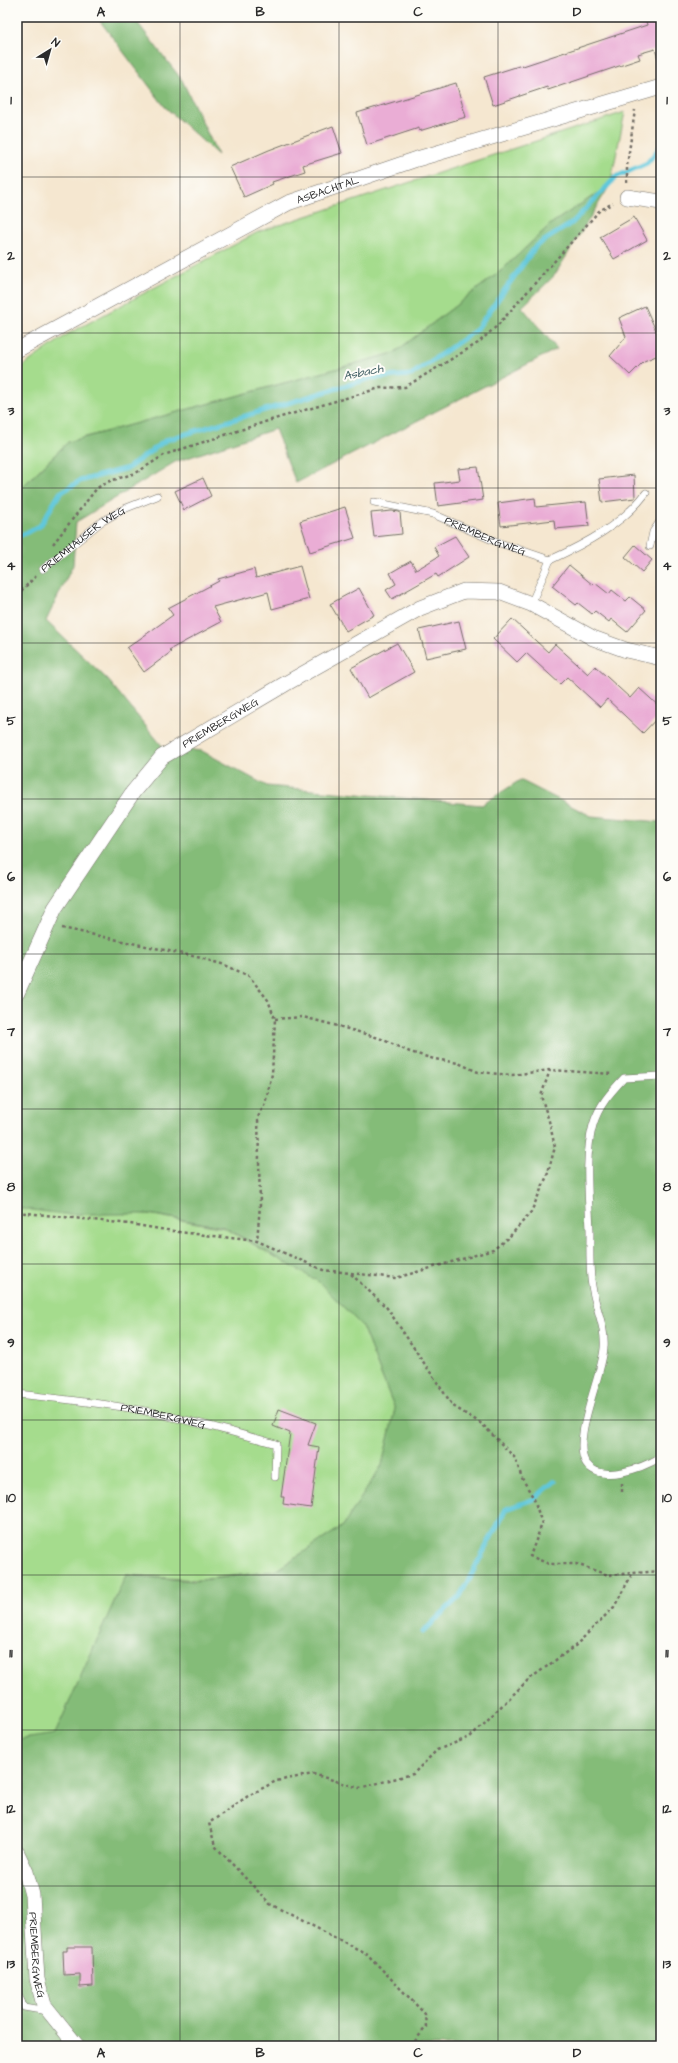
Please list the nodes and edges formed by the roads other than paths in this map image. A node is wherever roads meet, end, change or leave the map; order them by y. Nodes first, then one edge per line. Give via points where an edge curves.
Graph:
1 (661, 87) edge
2 (627, 190) road end
3 (661, 202) edge
4 (17, 350) edge
5 (646, 493) dead end
6 (157, 496) dead end
7 (374, 502) dead end
8 (661, 520) edge
9 (650, 546) dead end
10 (550, 560) junction
11 (43, 569) road end
12 (531, 604) junction
13 (661, 658) edge
14 (17, 993) edge
15 (661, 1076) edge
16 (17, 1394) edge
17 (661, 1457) edge
18 (275, 1477) dead end
19 (17, 1853) edge
20 (17, 1993) edge
21 (48, 2011) junction
22 (77, 2046) edge

1 - 4 street, ASBACHTAL via 417,159 288,204
2 - 3 street
5 - 10 lane via 632,509 610,526 586,542
6 - 11 lane, PRIEMHAUSER WEG via 102,522
7 - 10 lane, PRIEMBERGWEG via 433,514 497,542
8 - 9 lane
10 - 12 lane
12 - 13 street, PRIEMBERGWEG via 593,638 626,650
12 - 14 street, PRIEMBERGWEG via 499,592 464,591 449,595 379,630 162,757 133,792 55,908
15 - 17 lane via 624,1078 600,1106 592,1134 589,1158 592,1286 604,1331 604,1348 596,1388 585,1419 581,1447 587,1464 594,1470 605,1473 640,1468
16 - 18 lane, PRIEMBERGWEG via 149,1412 276,1444
19 - 21 street, PRIEMBERGWEG via 26,1872 32,1895 37,1979
20 - 21 lane, PRIEMBERGWEG via 24,2007
21 - 22 street, PRIEMBERGWEG

